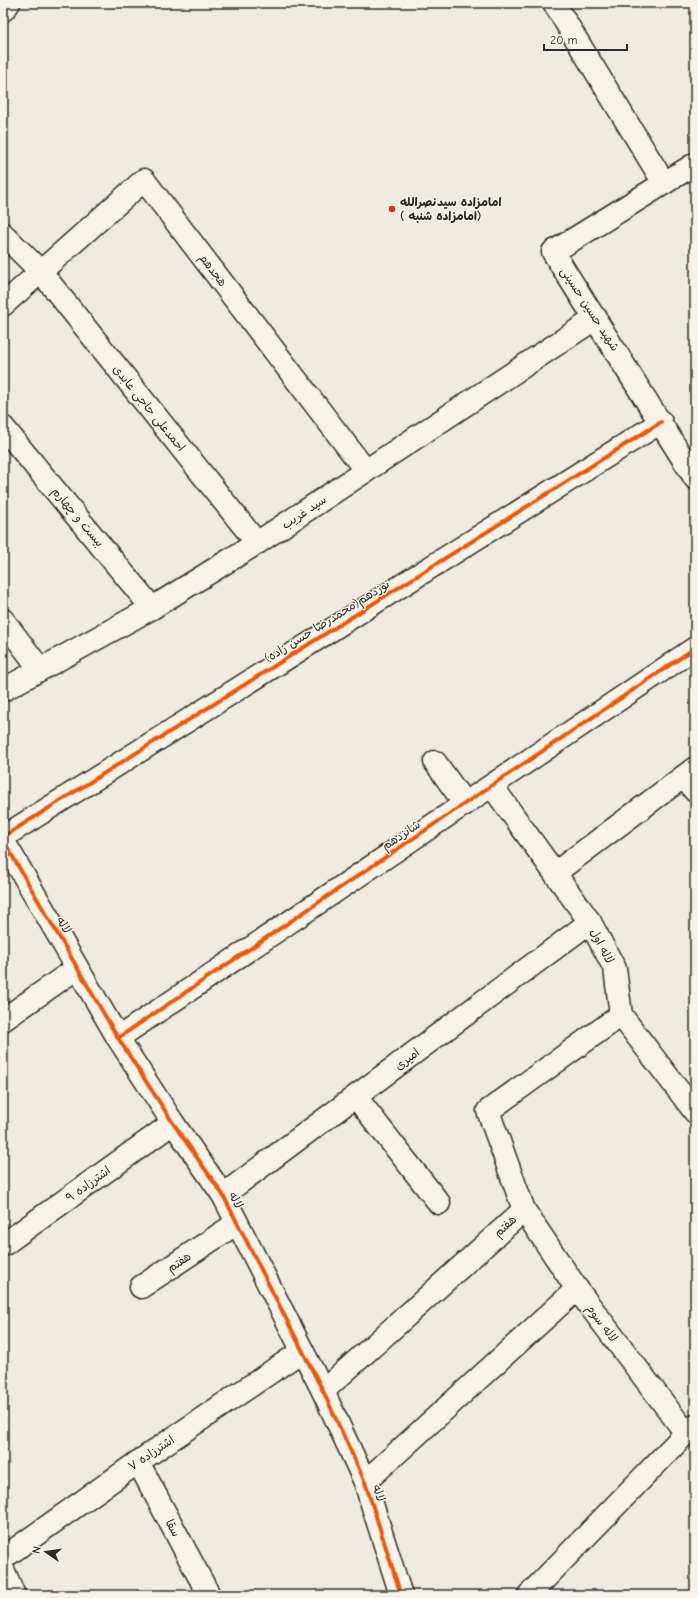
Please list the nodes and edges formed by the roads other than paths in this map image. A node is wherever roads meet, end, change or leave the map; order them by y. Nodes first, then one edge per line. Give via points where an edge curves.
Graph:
1 (9, 3) edge
2 (554, 3) edge
3 (3, 10) edge
4 (695, 164) edge
5 (664, 183) junction
6 (3, 234) edge
7 (41, 272) junction
8 (3, 305) edge
9 (596, 318) junction
10 (661, 422) junction
11 (3, 427) edge
12 (366, 471) junction
13 (695, 478) edge
14 (257, 543) junction
15 (152, 608) junction
16 (3, 620) edge
17 (695, 648) edge
18 (40, 669) junction
19 (3, 690) edge
20 (435, 762) dead end
21 (691, 779) edge
22 (492, 786) junction
23 (466, 804) junction
24 (3, 837) edge
25 (3, 840) edge
26 (555, 873) junction
27 (590, 922) junction
28 (77, 968) junction
29 (621, 1015) junction
30 (3, 1020) edge
31 (118, 1038) junction
32 (356, 1097) junction
33 (695, 1112) edge
34 (173, 1123) junction
35 (223, 1195) junction
36 (439, 1203) dead end
37 (524, 1210) junction
38 (237, 1223) junction
39 (3, 1245) edge
40 (141, 1287) dead end
41 (576, 1290) junction
42 (302, 1351) junction
43 (323, 1391) junction
44 (690, 1429) edge
45 (138, 1462) junction
46 (365, 1482) junction
47 (3, 1558) edge
48 (3, 1569) edge
49 (14, 1595) edge
50 (209, 1595) edge
51 (400, 1595) edge
52 (529, 1595) edge

1 - 3 street
2 - 5 street
4 - 5 street
5 - 9 street, شهید حسین حسینی via 553,252
6 - 7 street, احمدعلی حاجی عابدی
7 - 8 street
7 - 12 street, هجدهم via 144,180
7 - 14 street, احمدعلی حاجی عابدی
9 - 10 street, شهید حسین حسینی
9 - 12 street, سید غریب
10 - 13 street, شهید حسین حسینی
10 - 24 street, نوزدهم(محمدرضا حسن زاده)
11 - 15 street, بیست و چهارم
12 - 14 street, سید غریب
14 - 15 street, سید غریب
15 - 18 street, سید غریب
16 - 18 street
17 - 22 street, شانزدهم
18 - 19 street, سید غریب
20 - 23 street
21 - 26 street
22 - 23 street, شانزدهم
22 - 26 street, لاله اول
23 - 31 street, شانزدهم
25 - 28 street, لاله
26 - 27 street, لاله اول
27 - 29 street, لاله اول via 615,969
27 - 32 street, امیری
28 - 30 street
28 - 31 street, لاله
29 - 33 street, لاله اول
29 - 37 street, هفتم via 488,1111
31 - 34 street, لاله
32 - 35 street, امیری
32 - 36 street
34 - 35 street, لاله
34 - 39 street, اشترزاده ۹
35 - 38 street, لاله
37 - 41 street, لاله سوم
37 - 43 street, هفتم
38 - 40 street, هفتم
38 - 42 street, لاله
41 - 44 street, لاله سوم
41 - 46 street
42 - 43 street, لاله
42 - 45 street, اشترزاده ۷
43 - 46 street, لاله
44 - 52 street
45 - 47 street, اشترزاده ۷
45 - 50 street, سقا
46 - 51 street, لاله
48 - 49 street

